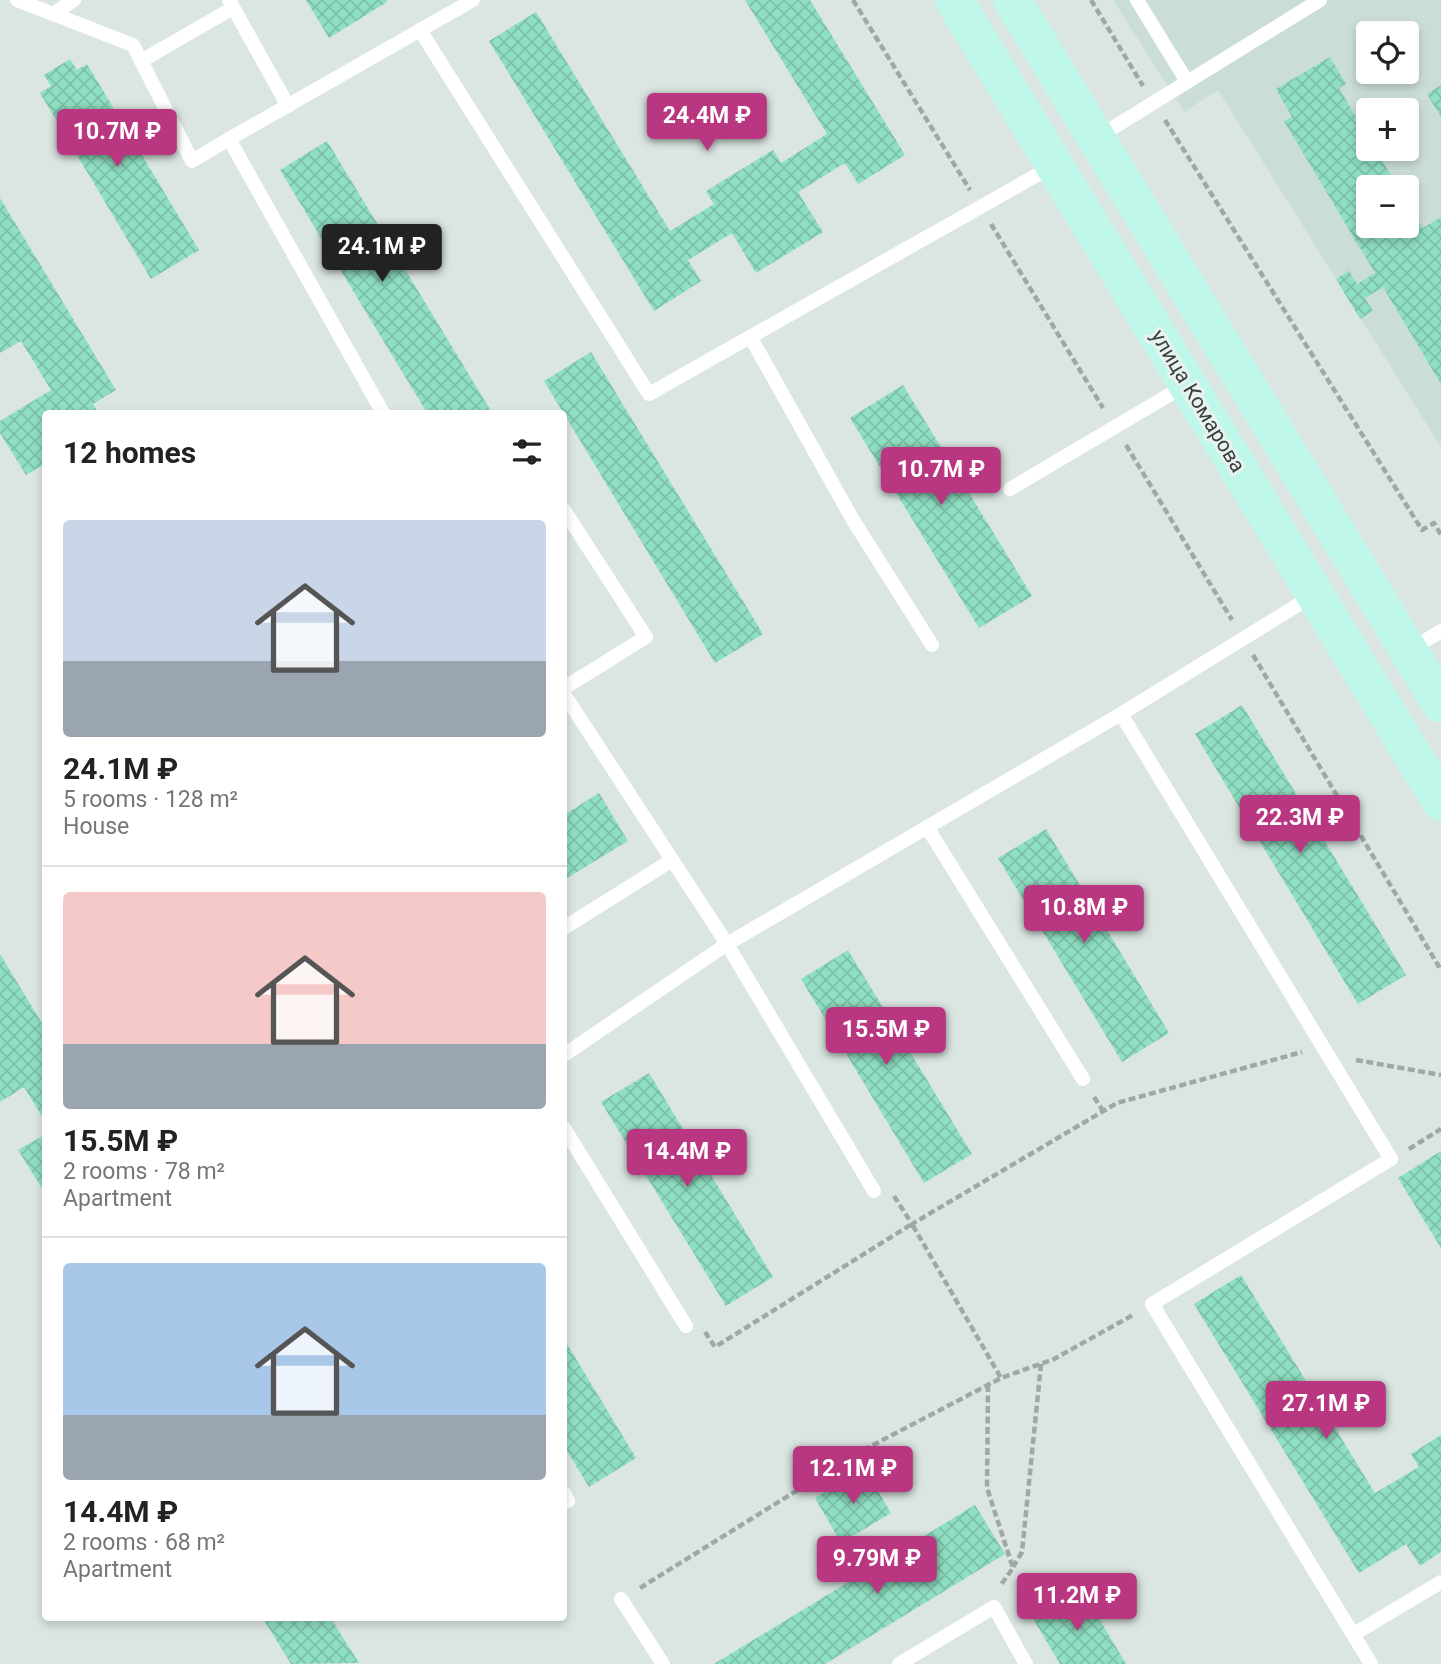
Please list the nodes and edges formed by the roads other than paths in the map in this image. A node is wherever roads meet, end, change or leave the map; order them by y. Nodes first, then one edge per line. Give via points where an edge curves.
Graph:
1 (17, 0) edge
2 (74, 0) edge
3 (473, 0) edge
4 (954, 0) edge
5 (1012, 0) edge
6 (1137, 0) edge
7 (1320, 0) edge
8 (231, 4) edge
9 (53, 14) junction
10 (420, 30) junction
11 (141, 61) junction
12 (1186, 80) junction
13 (288, 106) junction
14 (1096, 138) junction
15 (229, 139) junction
16 (1054, 165) junction
17 (751, 338) junction
18 (1187, 384) junction
19 (381, 410) edge
20 (1010, 489) dead end
21 (567, 515) edge
22 (1315, 594) junction
23 (1441, 631) edge
24 (932, 645) dead end
25 (1409, 651) junction
26 (567, 689) edge
27 (567, 696) edge
28 (1441, 704) edge
29 (1121, 715) junction
30 (1441, 802) edge
31 (927, 827) junction
32 (672, 860) junction
33 (567, 926) edge
34 (727, 944) junction
35 (567, 1053) edge
36 (1083, 1079) dead end
37 (567, 1133) edge
38 (874, 1191) road end
39 (686, 1326) road end
40 (1441, 1583) edge
41 (621, 1600) road end
42 (1354, 1634) junction
43 (663, 1664) edge
44 (899, 1664) edge
45 (1026, 1664) edge
46 (1371, 1664) edge

1 - 9 lane
2 - 9 lane
3 - 10 lane
4 - 16 main road, улица Комарова
5 - 14 main road
6 - 12 lane
7 - 12 lane
8 - 11 lane
8 - 13 lane
9 - 11 lane via 133,45
10 - 13 lane
10 - 17 lane via 649,394
11 - 15 lane via 192,161
12 - 14 lane
13 - 15 lane
14 - 16 main road
14 - 25 main road
15 - 19 lane
16 - 17 lane
16 - 18 main road, улица Комарова
17 - 24 lane via 853,520
18 - 20 lane
18 - 22 main road, улица Комарова
21 - 26 lane via 646,637
22 - 29 lane
22 - 30 main road, улица Комарова
23 - 25 lane
25 - 28 main road
27 - 32 lane
29 - 31 lane
29 - 42 lane via 1391,1159 1152,1304
31 - 34 lane
31 - 36 lane
32 - 33 lane
32 - 34 lane
34 - 35 lane
34 - 38 lane
37 - 39 lane
40 - 42 lane
41 - 43 lane
42 - 46 lane
44 - 45 lane via 994,1607

